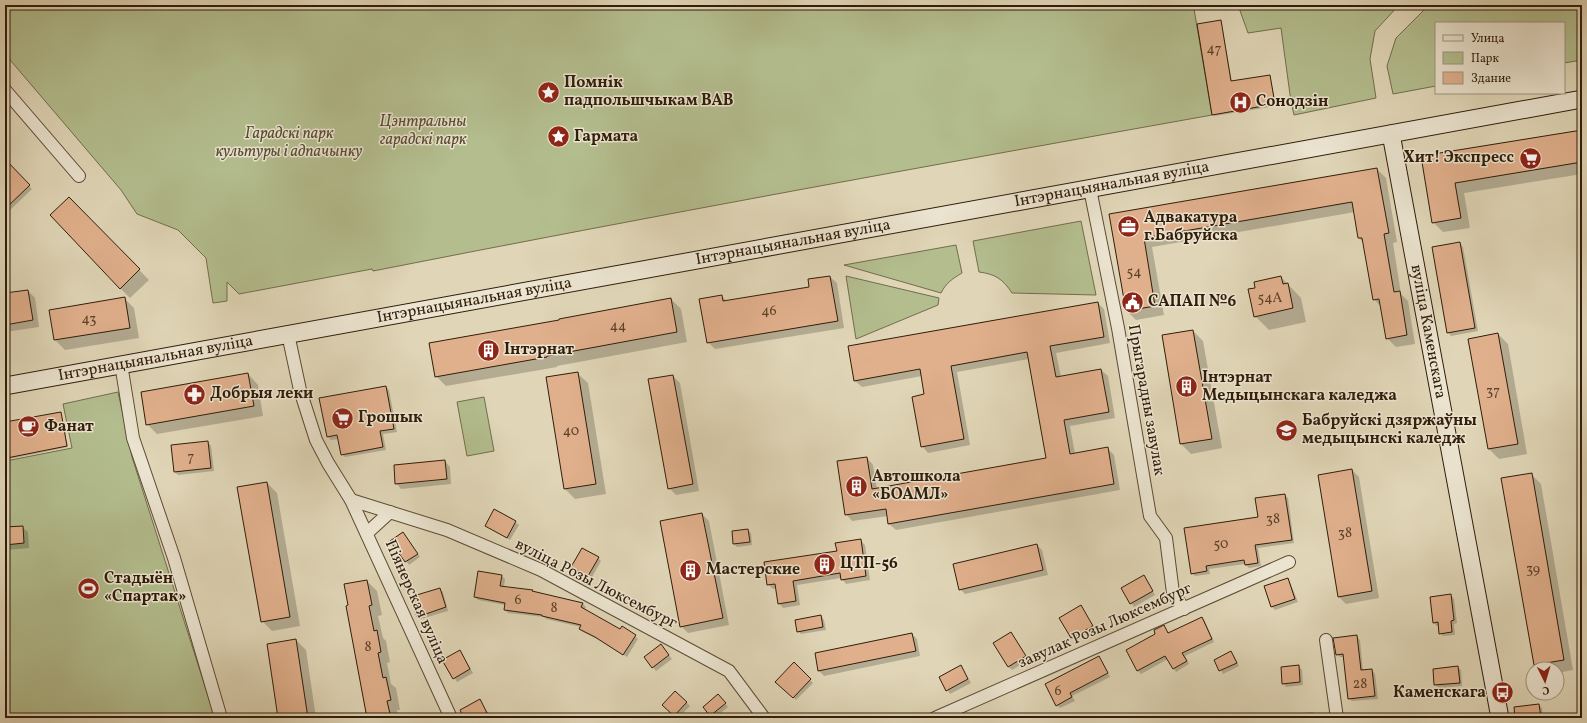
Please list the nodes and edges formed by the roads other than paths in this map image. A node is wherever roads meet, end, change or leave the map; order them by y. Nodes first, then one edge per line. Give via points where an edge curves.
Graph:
1 (5, 90) edge
2 (1582, 100) edge
3 (1391, 134) junction
4 (79, 176) dead end
5 (1090, 189) junction
6 (288, 334) junction
7 (121, 364) junction
8 (5, 386) edge
9 (352, 500) junction
10 (390, 512) junction
11 (366, 533) junction
12 (1289, 562) dead end
13 (1184, 609) junction
14 (1326, 640) dead end
15 (221, 718) edge
16 (451, 718) edge
17 (764, 718) edge
18 (935, 718) edge
19 (1337, 718) edge
20 (1500, 718) edge

1 - 4 street
2 - 3 main road, Інтэрнацыянальная вуліца
3 - 5 main road, Інтэрнацыянальная вуліца
3 - 20 main road, вуліца Каменскага
5 - 6 main road, Інтэрнацыянальная вуліца
5 - 13 street, Прыгарадны завулак via 1118,328 1150,516 1166,538 1173,593
6 - 7 main road, Інтэрнацыянальная вуліца
6 - 9 street, Піянерская вуліца via 300,390 316,440
7 - 8 main road, Інтэрнацыянальная вуліца
7 - 15 street via 134,438 174,558
9 - 10 street, вуліца Розы Люксембург
9 - 11 street, Піянерская вуліца
10 - 11 street
10 - 17 street, вуліца Розы Люксембург via 447,530 541,570 729,671
11 - 16 street, Піянерская вуліца
12 - 13 street, завулак Розы Люксембург
13 - 18 street, завулак Розы Люксембург
14 - 19 street

